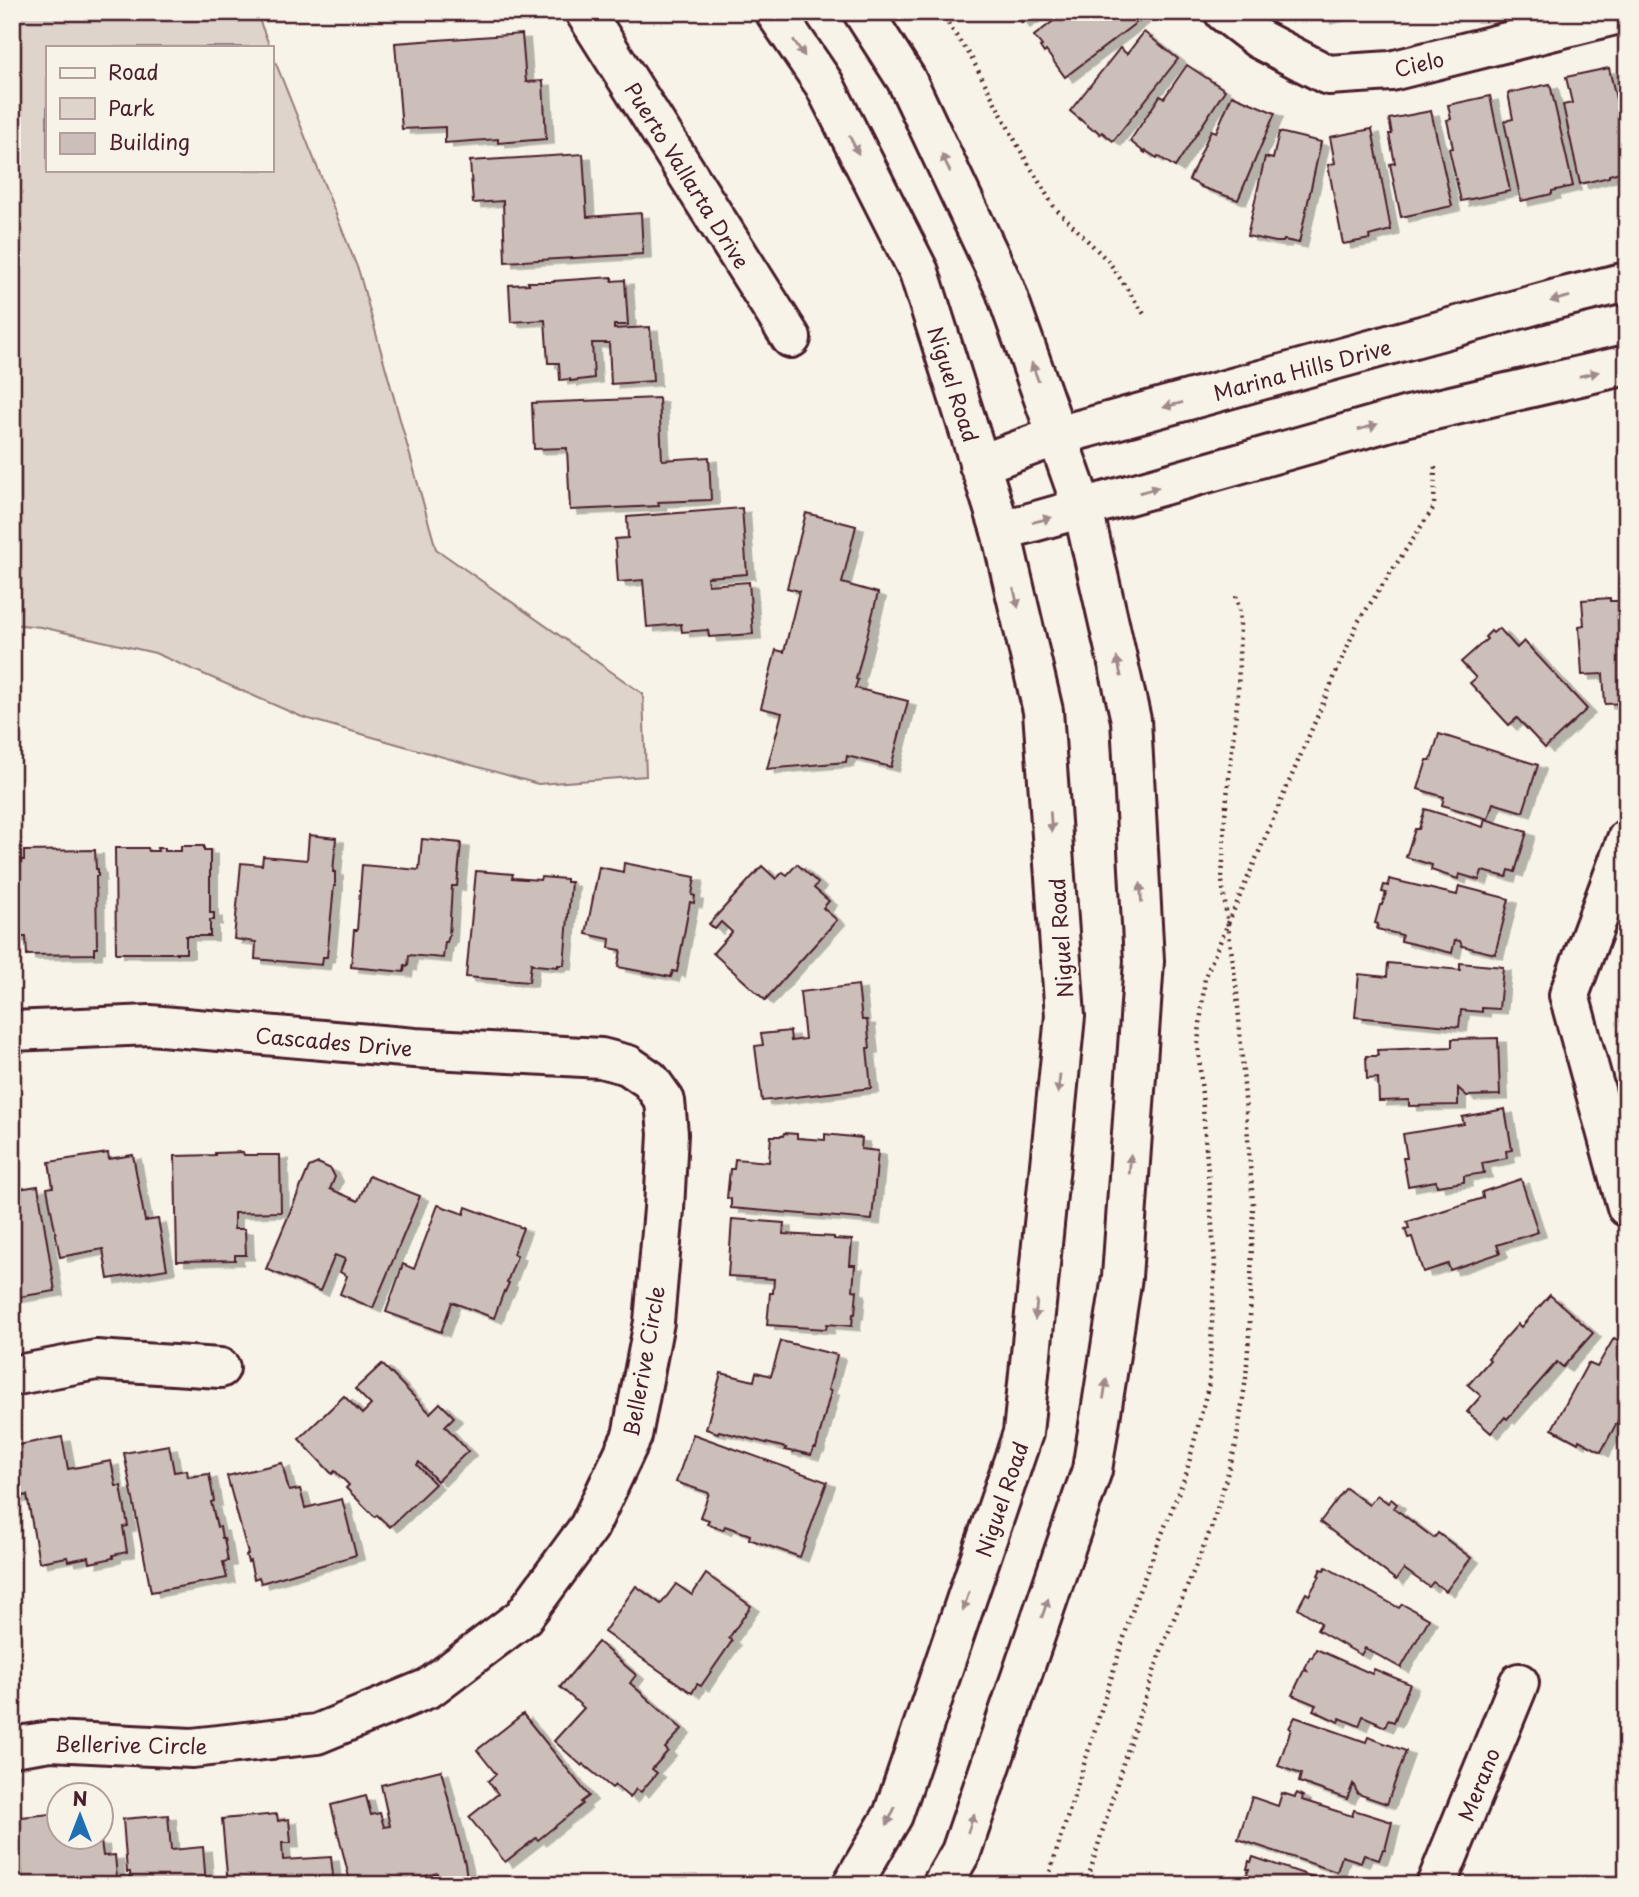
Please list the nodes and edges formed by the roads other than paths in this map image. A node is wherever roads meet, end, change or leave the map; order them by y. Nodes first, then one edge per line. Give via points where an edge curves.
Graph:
1 (585, 12) edge
2 (775, 12) edge
3 (863, 12) edge
4 (1224, 12) edge
5 (1627, 12) edge
6 (1627, 282) edge
7 (791, 338) dead end
8 (1627, 365) edge
9 (1057, 436) junction
10 (979, 465) junction
11 (1083, 509) junction
12 (1001, 531) junction
13 (1627, 839) edge
14 (12, 1031) edge
15 (650, 1080) joint
16 (1627, 1207) edge
17 (220, 1368) dead end
18 (12, 1376) edge
19 (1519, 1683) dead end
20 (12, 1746) edge
21 (852, 1885) edge
22 (942, 1885) edge
23 (1436, 1885) edge

1 - 7 street, Puerto Vallarta Drive
2 -> 10 street, Niguel Road via 824,84 919,272
9 -> 3 street via 1005,289 906,79
4 - 5 street, Cielo via 1259,39 1328,75 1391,71
6 -> 9 street, Marina Hills Drive
11 -> 8 street via 1408,416
9 - 10 street, Marina Hills Drive
9 - 11 street
10 - 12 street, Niguel Road
12 -> 11 street
22 -> 11 street via 961,1852 1092,1470 1122,1277 1144,961 1131,720
12 -> 21 street, Niguel Road via 1043,711 1065,1016 1023,1433 892,1815
13 - 16 street via 1569,995
14 - 15 street, Cascades Drive via 150,1025 415,1048 601,1058 628,1065
15 - 20 street, Bellerive Circle via 664,1101 667,1159 654,1322 632,1436 589,1527 523,1617 429,1688 317,1734 192,1748 51,1741
17 - 18 street via 96,1360
19 - 23 street, Merano

